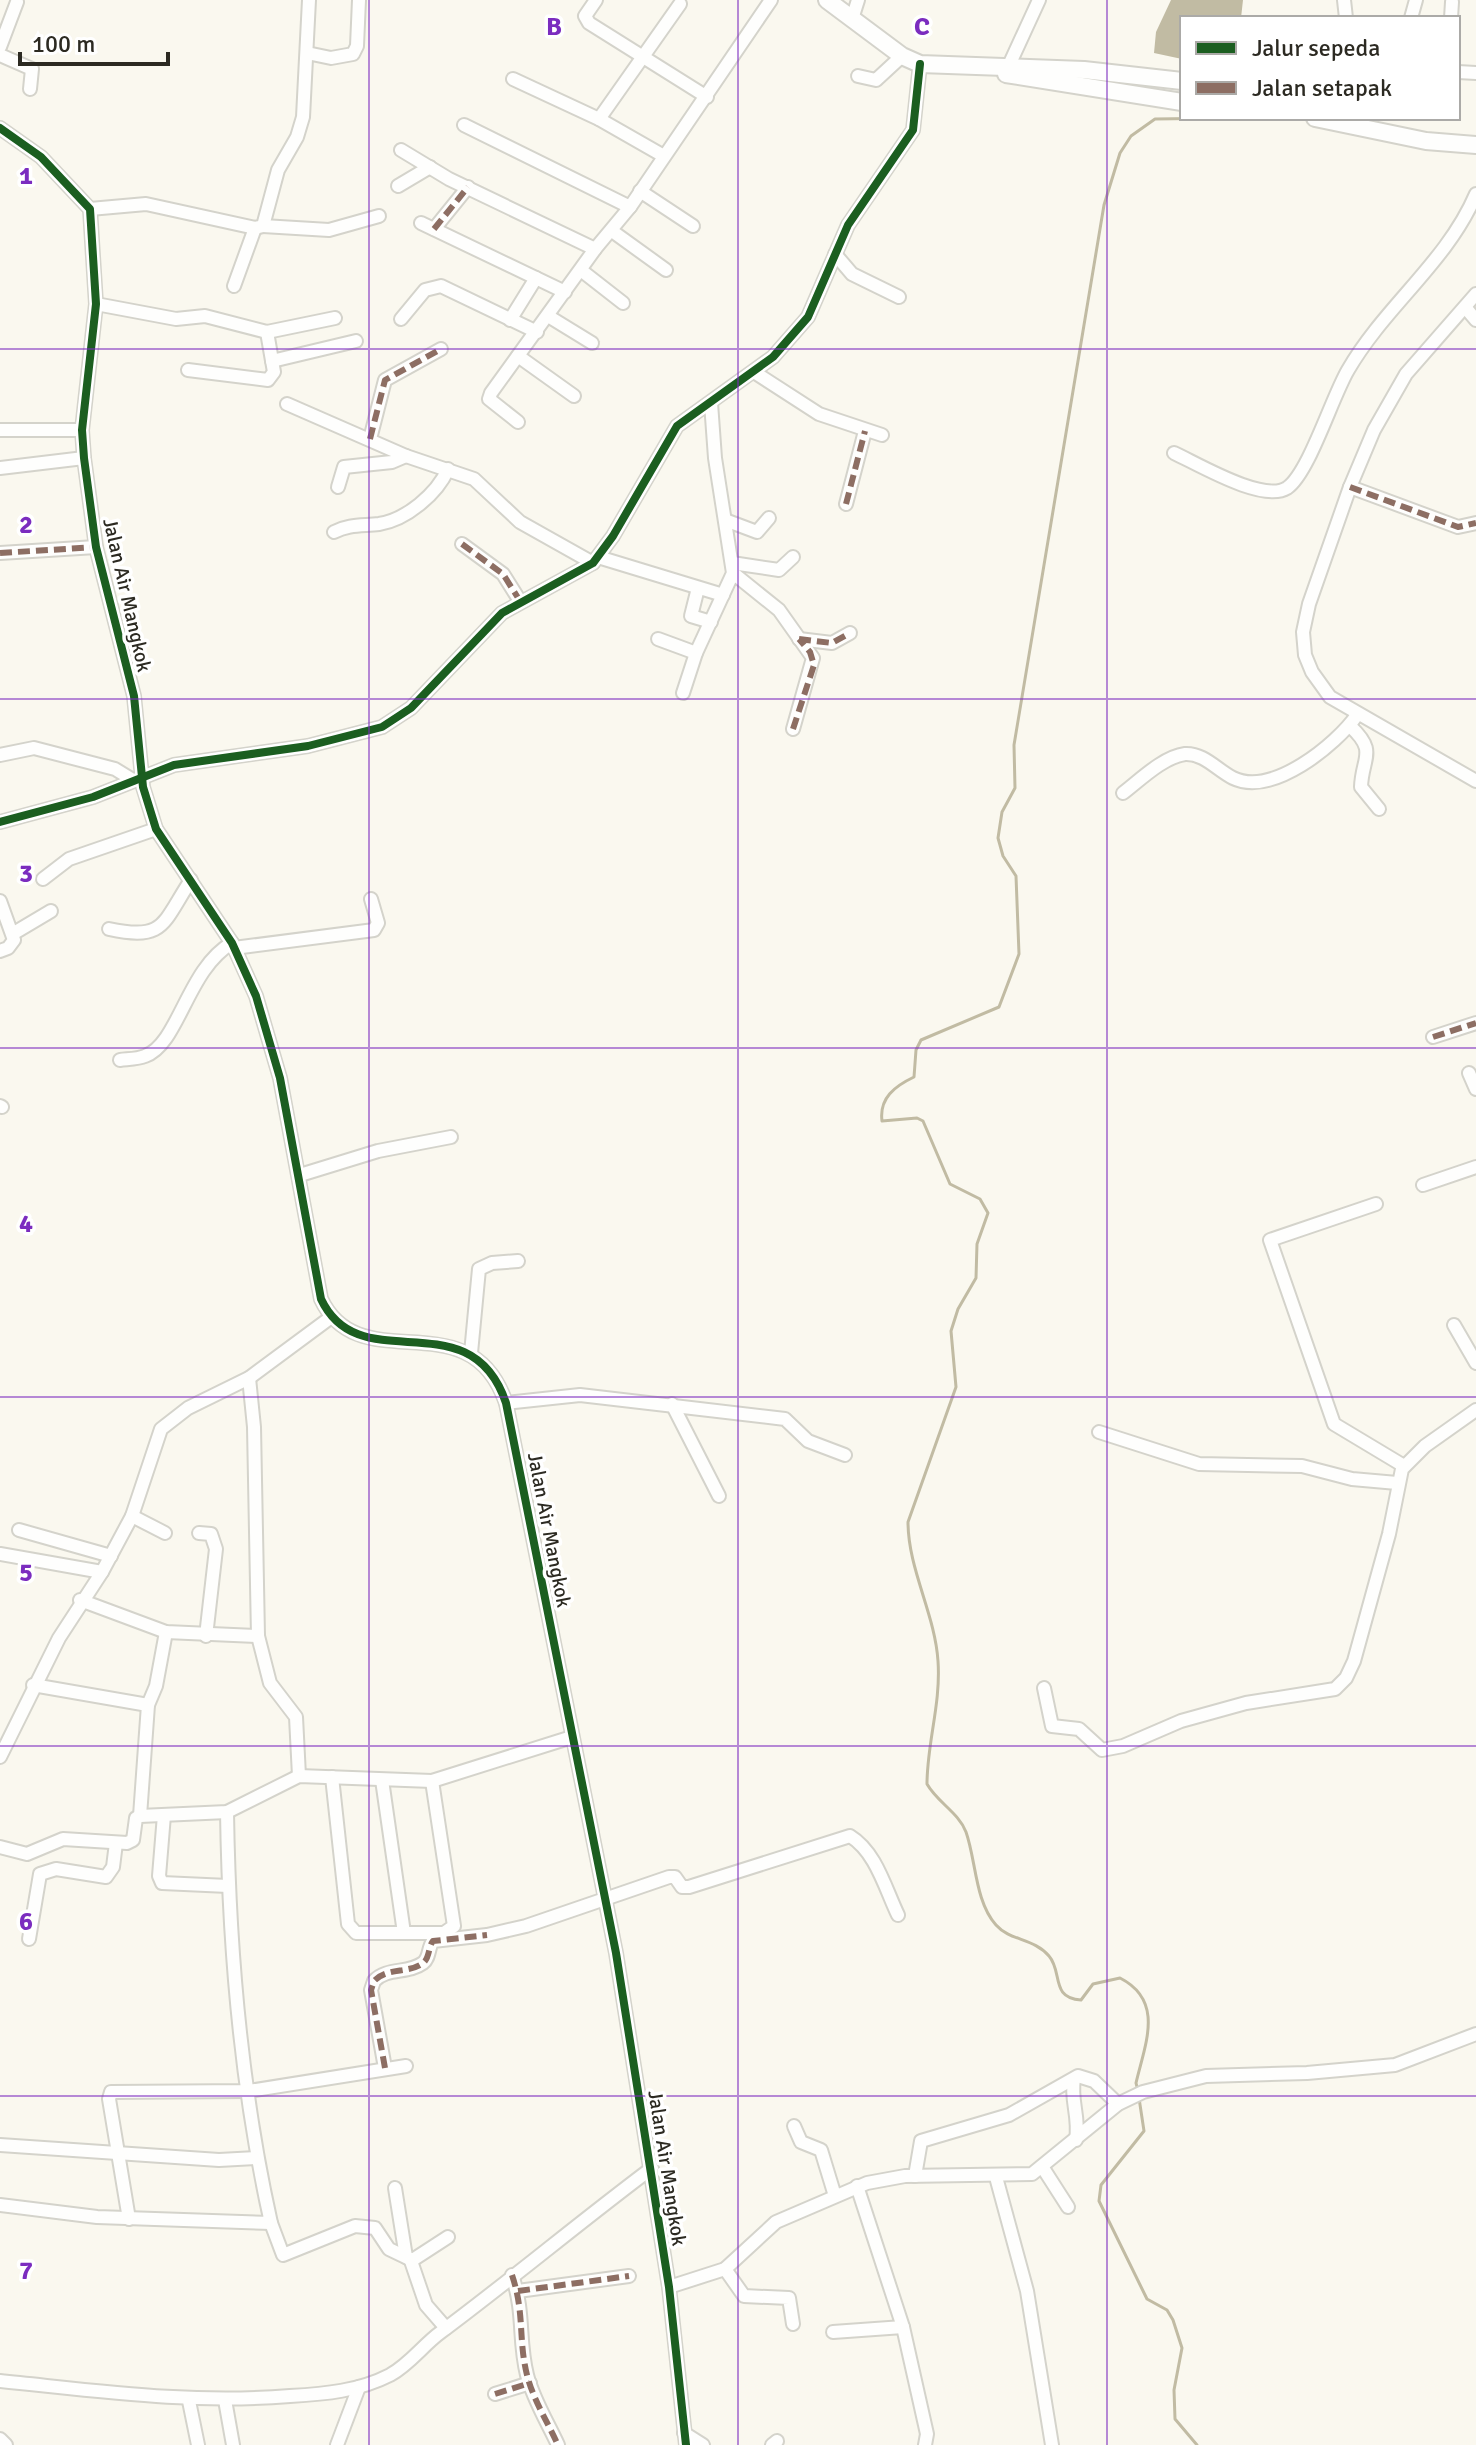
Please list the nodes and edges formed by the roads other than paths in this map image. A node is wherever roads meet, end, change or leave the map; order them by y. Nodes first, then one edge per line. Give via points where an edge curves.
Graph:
1 (309, 0) edge
2 (359, 0) edge
3 (596, 0) edge
4 (771, 0) edge
5 (827, 0) edge
6 (858, 0) edge
7 (1039, 0) edge
8 (17, 2) dead end
9 (1452, 2) dead end
10 (680, 4) dead end
11 (1451, 16) edge
12 (852, 19) junction
13 (1, 41) edge
14 (307, 53) junction
15 (0, 55) edge
16 (641, 55) junction
17 (902, 56) junction
18 (920, 64) junction
19 (1001, 70) junction
20 (858, 76) dead end
21 (513, 79) dead end
22 (1180, 81) edge
23 (30, 89) dead end
24 (707, 97) junction
25 (1180, 102) edge
26 (599, 119) junction
27 (1325, 120) edge
28 (1374, 120) edge
29 (464, 125) dead end
30 (0, 128) edge
31 (1414, 138) junction
32 (1476, 145) edge
33 (401, 150) dead end
34 (662, 155) junction
35 (430, 167) junction
36 (398, 186) dead end
37 (468, 187) junction
38 (640, 191) junction
39 (1476, 194) edge
40 (630, 207) junction
41 (90, 209) junction
42 (379, 216) dead end
43 (421, 223) dead end
44 (693, 226) dead end
45 (259, 227) junction
46 (434, 229) junction
47 (612, 231) junction
48 (595, 249) junction
49 (835, 254) junction
50 (666, 270) dead end
51 (582, 271) junction
52 (536, 278) junction
53 (234, 286) dead end
54 (565, 292) junction
55 (1476, 294) edge
56 (899, 297) dead end
57 (623, 303) dead end
58 (96, 304) junction
59 (1465, 307) junction
60 (548, 316) junction
61 (335, 318) dead end
62 (401, 319) dead end
63 (510, 320) junction
64 (1476, 320) edge
65 (267, 332) junction
66 (537, 332) junction
67 (356, 341) dead end
68 (592, 343) dead end
69 (441, 349) dead end
70 (518, 356) junction
71 (272, 361) junction
72 (188, 370) dead end
73 (754, 372) junction
74 (574, 396) dead end
75 (711, 403) junction
76 (287, 404) dead end
77 (518, 422) dead end
78 (0, 430) edge
79 (82, 430) junction
80 (865, 431) junction
81 (882, 435) dead end
82 (370, 439) junction
83 (1174, 453) dead end
84 (406, 456) junction
85 (84, 458) junction
86 (0, 468) edge
87 (448, 469) junction
88 (338, 487) dead end
89 (1350, 487) junction
90 (846, 504) dead end
91 (769, 518) dead end
92 (725, 520) junction
93 (1476, 523) edge
94 (334, 532) dead end
95 (462, 544) dead end
96 (96, 547) junction
97 (0, 553) edge
98 (793, 557) dead end
99 (595, 560) junction
100 (732, 568) junction
101 (698, 588) junction
102 (723, 595) junction
103 (520, 601) junction
104 (711, 622) junction
105 (850, 633) dead end
106 (658, 639) dead end
107 (799, 639) junction
108 (696, 653) junction
109 (683, 693) dead end
110 (1353, 720) junction
111 (793, 729) dead end
112 (0, 755) edge
113 (137, 778) junction
114 (1476, 781) edge
115 (1123, 793) dead end
116 (1379, 809) dead end
117 (0, 822) edge
118 (156, 829) junction
119 (43, 879) dead end
120 (191, 880) junction
121 (371, 899) dead end
122 (0, 901) edge
123 (51, 911) dead end
124 (109, 929) dead end
125 (14, 933) junction
126 (233, 945) junction
127 (0, 951) edge
128 (1476, 1023) edge
129 (1433, 1037) dead end
130 (120, 1060) dead end
131 (1469, 1073) dead end
132 (1476, 1089) edge
133 (451, 1137) dead end
134 (1476, 1167) edge
135 (300, 1175) junction
136 (1423, 1185) dead end
137 (1376, 1204) dead end
138 (518, 1261) dead end
139 (330, 1318) junction
140 (1454, 1325) dead end
141 (471, 1353) junction
142 (1476, 1363) edge
143 (249, 1378) junction
144 (506, 1403) junction
145 (672, 1404) junction
146 (1476, 1410) edge
147 (1099, 1432) dead end
148 (845, 1455) dead end
149 (1404, 1466) junction
150 (1397, 1483) junction
151 (719, 1496) dead end
152 (132, 1516) junction
153 (19, 1530) dead end
154 (165, 1533) dead end
155 (199, 1533) dead end
156 (0, 1554) edge
157 (111, 1556) junction
158 (102, 1572) junction
159 (80, 1600) junction
160 (166, 1632) junction
161 (206, 1636) junction
162 (258, 1636) junction
163 (33, 1685) junction
164 (1044, 1688) dead end
165 (148, 1705) junction
166 (572, 1737) junction
167 (0, 1757) edge
168 (299, 1776) junction
169 (332, 1777) junction
170 (382, 1780) junction
171 (432, 1781) junction
172 (227, 1812) junction
173 (164, 1815) junction
174 (140, 1816) junction
175 (116, 1843) junction
176 (0, 1847) edge
177 (228, 1886) junction
178 (604, 1897) junction
179 (898, 1915) dead end
180 (404, 1933) junction
181 (29, 1939) dead end
182 (1476, 2034) edge
183 (406, 2066) dead end
184 (385, 2068) junction
185 (1074, 2079) junction
186 (249, 2091) junction
187 (1123, 2101) junction
188 (794, 2126) dead end
189 (1076, 2140) junction
190 (0, 2145) edge
191 (117, 2154) junction
192 (257, 2158) junction
193 (652, 2168) junction
194 (1043, 2168) junction
195 (915, 2176) junction
196 (996, 2177) junction
197 (857, 2186) junction
198 (395, 2188) dead end
199 (835, 2196) junction
200 (0, 2205) edge
201 (1068, 2207) dead end
202 (129, 2219) junction
203 (271, 2223) junction
204 (448, 2237) dead end
205 (409, 2258) junction
206 (725, 2269) junction
207 (512, 2275) junction
208 (629, 2276) dead end
209 (669, 2287) junction
210 (518, 2291) junction
211 (793, 2324) dead end
212 (903, 2327) junction
213 (446, 2328) junction
214 (833, 2332) dead end
215 (0, 2381) edge
216 (530, 2383) junction
217 (359, 2387) junction
218 (495, 2394) dead end
219 (225, 2400) junction
220 (189, 2401) junction
221 (0, 2439) edge
222 (685, 2439) edge
223 (6, 2445) edge
224 (198, 2445) edge
225 (233, 2445) edge
226 (337, 2445) edge
227 (558, 2445) edge
228 (703, 2445) edge
229 (925, 2445) edge
230 (1052, 2445) edge

1 - 14 street
2 - 14 street via 353,54 331,58
3 - 16 street via 585,16 589,23
4 - 24 street
5 - 12 main road
6 - 12 street
7 - 19 street
8 - 13 street
9 - 11 street
10 - 16 street
12 - 17 main road
14 - 45 street via 303,117
15 - 23 street via 32,69
16 - 24 street
16 - 26 street
17 - 18 main road
17 - 20 street via 876,80
18 - 19 main road
18 - 49 street via 913,130 848,225
19 - 22 main road
19 - 25 main road
21 - 26 street
24 - 34 street
26 - 34 street
27 - 31 main road
28 - 31 main road
29 - 40 street
30 - 41 street via 41,157
31 - 32 main road
33 - 35 street
34 - 38 street
35 - 36 street
35 - 37 street
37 - 46 street
37 - 48 street
38 - 40 street
38 - 44 street
39 - 83 street via 1446,248 1357,354 1302,469 1287,488 1255,490
40 - 47 street
41 - 45 street via 146,204
41 - 58 street, Jalan Air Mangkok
42 - 45 street via 329,230
43 - 46 street
45 - 53 street
46 - 52 street
47 - 48 street
47 - 50 street
48 - 51 street
49 - 56 street via 852,274
49 - 73 street via 808,317
51 - 54 street
51 - 57 street
52 - 54 street
52 - 63 street
54 - 60 street
55 - 59 street
58 - 65 street via 176,319 205,316
58 - 79 street, Jalan Air Mangkok
59 - 64 street
59 - 89 street via 1406,374
60 - 66 street
60 - 68 street
61 - 65 street
62 - 63 street via 425,290 441,286
63 - 66 street
65 - 71 street
66 - 70 street
67 - 71 street
69 - 82 street via 385,380
70 - 74 street
70 - 77 street via 489,399
71 - 72 street via 274,372 268,380
73 - 75 street
73 - 80 street via 802,405
75 - 92 street
75 - 99 street via 677,426
76 - 82 street
78 - 79 street
79 - 85 street, Jalan Air Mangkok
80 - 81 street
80 - 90 street
82 - 84 street
84 - 87 street
84 - 88 street via 344,467
85 - 86 street
85 - 96 street, Jalan Air Mangkok
87 - 94 street via 430,495 390,522
87 - 99 street via 474,479 520,522
89 - 93 street via 1458,527
89 - 110 street via 1303,632 1305,655 1321,688
91 - 92 street via 757,532
92 - 100 street
95 - 103 street via 503,574
96 - 97 street
96 - 113 street, Jalan Air Mangkok via 127,657
98 - 100 street via 779,570
99 - 101 street
99 - 103 street
100 - 102 street
100 - 107 street via 779,610
101 - 102 street
101 - 104 street via 691,616
102 - 104 street
103 - 113 street via 489,625 411,708 382,727 308,746 174,765
104 - 108 street
105 - 107 street via 832,643
106 - 108 street
107 - 111 street via 814,665
108 - 109 street
110 - 114 street
110 - 115 street via 1290,773 1258,782 1234,779 1196,754 1187,754
110 - 116 street via 1367,746 1361,787
112 - 113 street via 34,748
113 - 117 street via 93,797
113 - 118 street, Jalan Air Mangkok
118 - 119 street via 69,859
118 - 120 street, Jalan Air Mangkok
120 - 124 street via 154,932
120 - 126 street, Jalan Air Mangkok
121 - 126 street via 378,923 374,930
122 - 125 street
123 - 125 street
125 - 127 street via 12,945
126 - 130 street via 212,957 196,979 164,1042 145,1056
126 - 135 street, Jalan Air Mangkok via 256,996 280,1078
128 - 129 street
131 - 132 street
133 - 135 street via 378,1151
134 - 136 street
135 - 139 street, Jalan Air Mangkok via 321,1299
137 - 149 street via 1270,1240 1334,1424
138 - 141 street via 479,1269
139 - 141 street via 358,1336
139 - 143 street
140 - 142 street
141 - 144 street, Jalan Air Mangkok via 498,1379
143 - 152 street via 167,1422 156,1438
143 - 162 street
144 - 145 street via 580,1395
144 - 166 street, Jalan Air Mangkok
145 - 148 street via 789,1419 808,1441
145 - 151 street
146 - 149 street
147 - 150 street via 1199,1464 1302,1466
149 - 150 street
150 - 164 street via 1389,1534 1354,1661 1335,1689 1246,1703 1102,1750 1079,1729 1052,1726
152 - 154 street
152 - 157 street
153 - 157 street
155 - 161 street via 211,1534 216,1549
156 - 158 street
157 - 158 street
158 - 159 street
159 - 160 street
159 - 163 street
160 - 161 street
160 - 165 street
161 - 162 street
162 - 168 street via 270,1683 296,1717
163 - 165 street
163 - 167 street
165 - 174 street
166 - 171 street
166 - 178 street, Jalan Air Mangkok
168 - 169 street
168 - 172 street
169 - 170 street
169 - 180 street via 349,1929
170 - 171 street
170 - 180 street
171 - 180 street via 454,1926 444,1933
172 - 173 street
172 - 177 street
173 - 174 street
173 - 177 street via 162,1883
174 - 175 street via 133,1840
175 - 176 street via 63,1839 27,1854
175 - 181 street via 106,1877 56,1869 40,1874
177 - 186 street
178 - 179 street via 672,1876 689,1887 850,1836 871,1856
178 - 184 street via 526,1926 433,1941 420,1965 378,1976 371,1990
178 - 193 street, Jalan Air Mangkok
182 - 187 street via 1395,2065 1206,2076
183 - 184 street
184 - 186 street
185 - 187 street via 1084,2076
185 - 189 street
185 - 195 street via 1009,2115 921,2141
186 - 191 street via 111,2092
186 - 192 street
187 - 189 street
188 - 199 street via 801,2142 821,2150
189 - 194 street
190 - 191 street
191 - 192 street
191 - 202 street
192 - 203 street
193 - 207 street
193 - 209 street, Jalan Air Mangkok
194 - 196 street
194 - 201 street
195 - 196 street
195 - 197 street
196 - 230 street via 1027,2291
197 - 199 street
197 - 212 street
198 - 205 street
199 - 206 street via 776,2222
200 - 202 street
202 - 203 street
203 - 205 street via 283,2255 360,2225 375,2228 389,2249
204 - 205 street
205 - 213 street via 426,2305
206 - 209 street
206 - 211 street via 744,2296 789,2298
207 - 210 street
207 - 213 street
208 - 210 street
209 - 222 street, Jalan Air Mangkok
210 - 216 street
212 - 214 street
212 - 229 street
213 - 217 street via 404,2366
215 - 220 street
216 - 218 street
216 - 227 street
217 - 219 street
217 - 226 street
219 - 220 street
219 - 225 street
220 - 224 street
221 - 223 street
222 - 228 street

